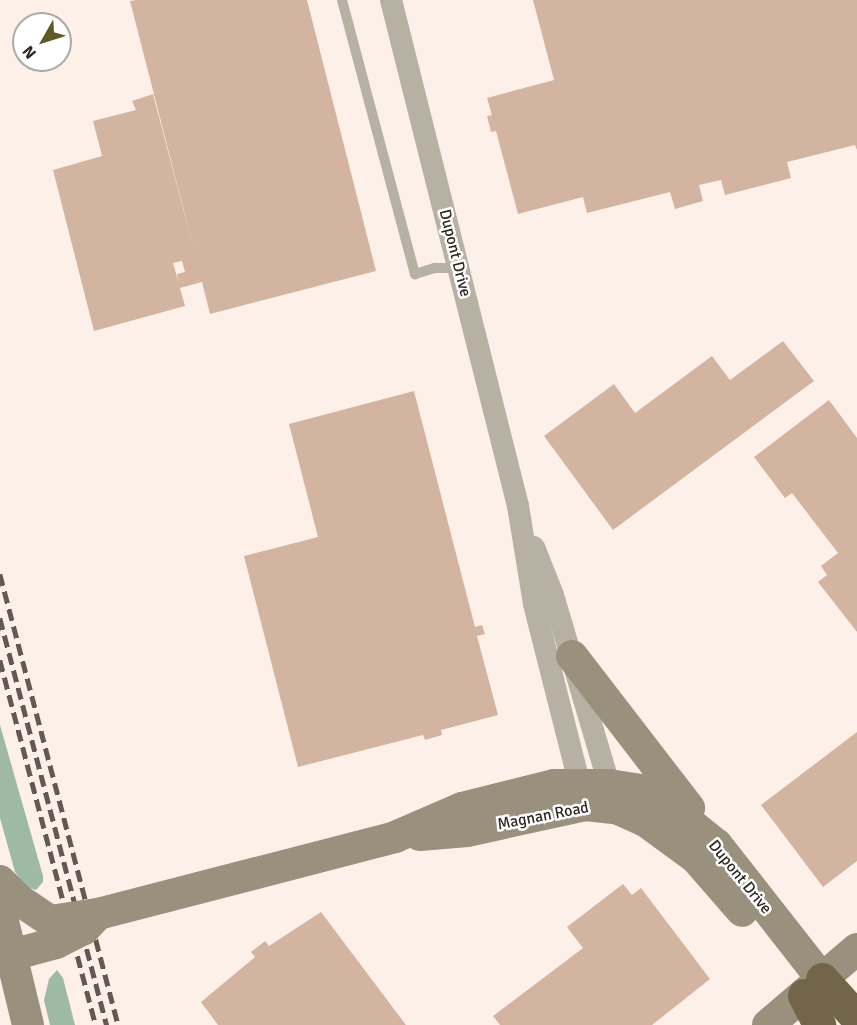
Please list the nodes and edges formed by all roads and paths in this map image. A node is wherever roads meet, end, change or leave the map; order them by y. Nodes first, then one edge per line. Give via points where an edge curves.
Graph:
1 (342, 0) edge
2 (391, 0) edge
3 (459, 268) junction
4 (518, 506) junction
5 (572, 656) junction
6 (597, 795) junction
7 (712, 858) junction
8 (0, 881) edge
9 (53, 932) junction
10 (3, 938) edge
11 (857, 949) edge
12 (813, 987) junction
13 (857, 1018) edge
14 (28, 1025) edge
15 (768, 1025) edge
16 (819, 1025) edge

1 - 3 lane via 415,274 435,268
2 - 3 street, Dupont Drive
3 - 4 street, Dupont Drive
4 - 5 street, Dupont Drive
4 - 6 street, Dupont Drive via 534,604
5 - 6 street, Dupont Drive
5 - 7 street
6 - 7 street via 647,822 696,858
6 - 9 street, Magnan Road, bridge via 467,831 395,837 98,914 84,929
7 - 12 street, Dupont Drive via 788,967
8 - 9 street
9 - 10 street, Magnan Road
10 - 14 street
11 - 12 street
12 - 13 highway
12 - 15 street
12 - 16 highway

